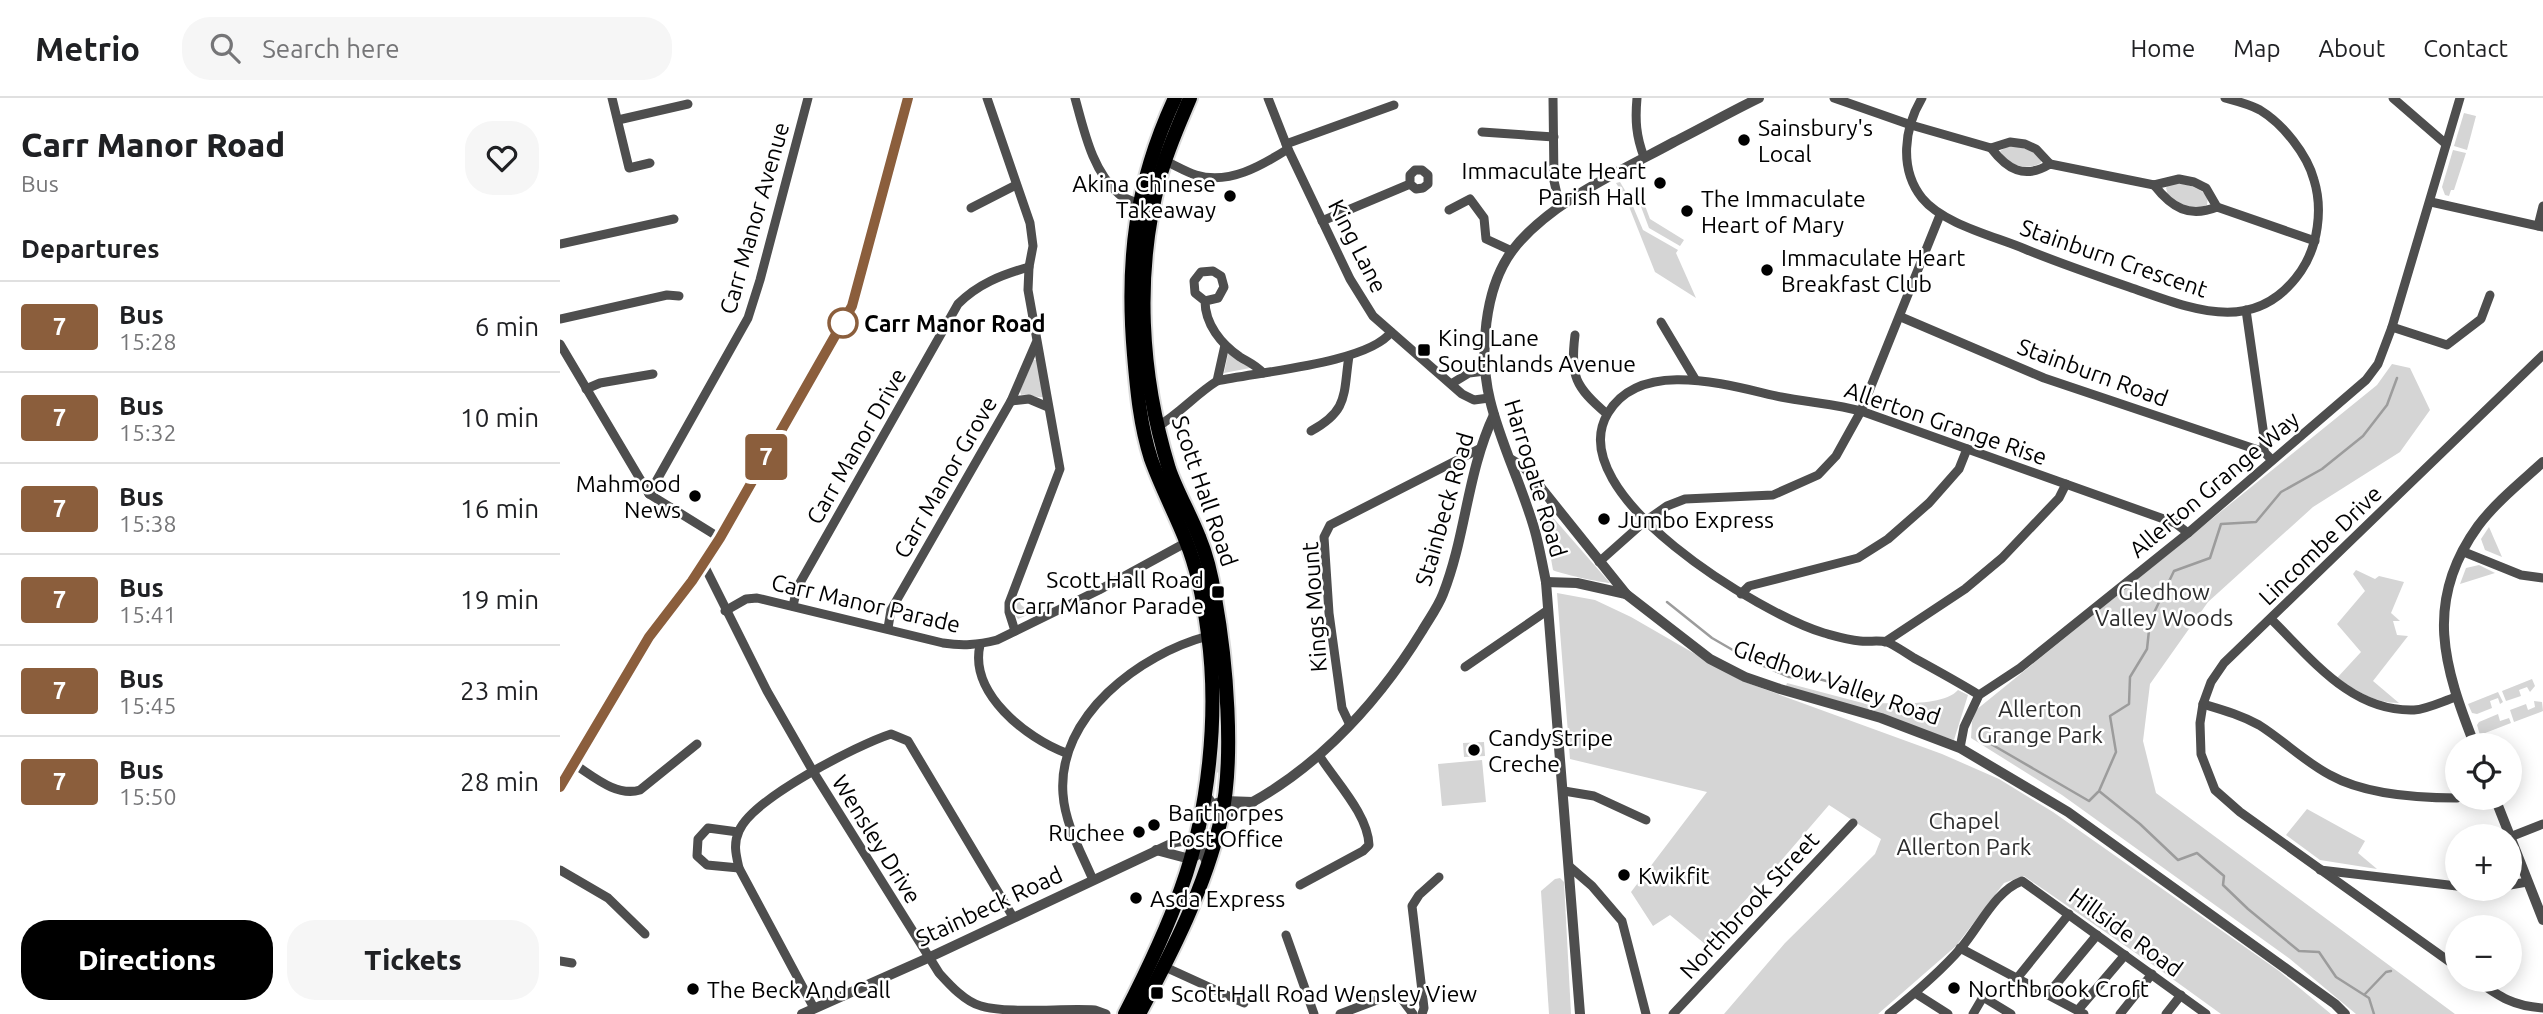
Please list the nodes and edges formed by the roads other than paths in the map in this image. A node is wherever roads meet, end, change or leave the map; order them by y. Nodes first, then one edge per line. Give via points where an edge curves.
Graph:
1 (612, 98) edge
2 (808, 98) edge
3 (908, 98) edge
4 (987, 98) edge
5 (1075, 98) edge
6 (1175, 98) edge
7 (1190, 98) edge
8 (1268, 98) edge
9 (1553, 98) edge
10 (1637, 98) edge
11 (1759, 98) edge
12 (1834, 98) edge
13 (1922, 98) edge
14 (2225, 98) edge
15 (2255, 98) edge
16 (2393, 98) edge
17 (2460, 98) edge
18 (688, 104) dead end
19 (1394, 105) dead end
20 (2259, 110) junction
21 (618, 120) junction
22 (1911, 125) junction
23 (1482, 132) dead end
24 (1554, 137) junction
25 (2446, 144) junction
26 (1287, 147) junction
27 (1991, 148) junction
28 (1644, 157) junction
29 (1158, 159) junction
30 (650, 163) dead end
31 (2050, 164) junction
32 (1410, 184) dead end
33 (1016, 185) junction
34 (2154, 186) junction
35 (2431, 202) junction
36 (1139, 204) junction
37 (1564, 204) junction
38 (2543, 205) edge
39 (2217, 207) junction
40 (971, 208) dead end
41 (1449, 210) dead end
42 (1940, 215) junction
43 (674, 219) dead end
44 (1322, 221) junction
45 (2541, 227) edge
46 (2315, 241) junction
47 (560, 244) edge
48 (1512, 251) junction
49 (1029, 267) junction
50 (2490, 295) dead end
51 (679, 296) dead end
52 (1205, 301) dead end
53 (2246, 310) junction
54 (1900, 317) junction
55 (560, 319) edge
56 (1661, 322) dead end
57 (2392, 327) junction
58 (1391, 332) junction
59 (1575, 335) dead end
60 (1036, 343) junction
61 (560, 344) edge
62 (1225, 345) junction
63 (2543, 355) edge
64 (1349, 356) junction
65 (1485, 371) junction
66 (1263, 373) junction
67 (653, 374) dead end
68 (1695, 379) junction
69 (1217, 381) junction
70 (1451, 384) junction
71 (586, 389) junction
72 (1489, 398) junction
73 (1011, 401) junction
74 (1048, 407) junction
75 (1861, 411) junction
76 (1607, 414) junction
77 (1494, 415) junction
78 (1157, 427) junction
79 (1311, 431) dead end
80 (1479, 449) junction
81 (1967, 449) junction
82 (2264, 452) junction
83 (1510, 459) junction
84 (2272, 460) junction
85 (2543, 462) edge
86 (2066, 484) junction
87 (649, 494) junction
88 (1549, 500) junction
89 (1524, 501) junction
90 (1644, 522) junction
91 (2188, 533) junction
92 (720, 538) junction
93 (1187, 542) junction
94 (2464, 552) junction
95 (1599, 562) junction
96 (703, 563) junction
97 (2543, 578) edge
98 (1546, 582) junction
99 (1626, 594) junction
100 (1741, 594) junction
101 (793, 606) junction
102 (1548, 610) junction
103 (725, 611) junction
104 (2271, 619) junction
105 (888, 628) junction
106 (1015, 631) junction
107 (1208, 636) junction
108 (1885, 642) junction
109 (979, 645) junction
110 (1465, 667) dead end
111 (1979, 695) junction
112 (2456, 697) junction
113 (2203, 705) junction
114 (1350, 726) junction
115 (2469, 733) edge
116 (697, 744) dead end
117 (1960, 748) junction
118 (1066, 753) junction
119 (1318, 755) junction
120 (574, 764) junction
121 (814, 773) junction
122 (560, 787) edge
123 (1564, 791) junction
124 (2445, 797) edge
125 (1214, 799) junction
126 (1256, 802) junction
127 (1222, 817) junction
128 (1646, 821) dead end
129 (1853, 823) dead end
130 (2543, 824) edge
131 (738, 832) junction
132 (2522, 832) edge
133 (1156, 850) junction
134 (1202, 852) junction
135 (1570, 867) junction
136 (738, 868) junction
137 (2522, 869) edge
138 (560, 870) edge
139 (2318, 870) junction
140 (1439, 877) dead end
141 (1093, 880) junction
142 (2527, 882) junction
143 (2522, 883) edge
144 (1300, 885) dead end
145 (2445, 885) edge
146 (2068, 914) junction
147 (1013, 917) junction
148 (2543, 920) edge
149 (645, 934) dead end
150 (2097, 934) junction
151 (1286, 936) dead end
152 (1960, 948) junction
153 (2125, 955) junction
154 (928, 958) junction
155 (2445, 959) edge
156 (560, 961) edge
157 (572, 963) dead end
158 (1165, 967) junction
159 (2152, 974) junction
160 (2018, 978) junction
161 (2493, 992) edge
162 (1915, 993) junction
163 (2048, 994) junction
164 (2181, 995) junction
165 (1244, 1003) dead end
166 (814, 1008) junction
167 (2543, 1008) edge
168 (976, 1010) edge
169 (2081, 1012) edge
170 (802, 1014) edge
171 (1107, 1014) edge
172 (1125, 1014) edge
173 (1139, 1014) edge
174 (1314, 1014) edge
175 (1340, 1014) edge
176 (1413, 1014) edge
177 (1422, 1014) edge
178 (1580, 1014) edge
179 (1646, 1014) edge
180 (1673, 1014) edge
181 (1889, 1014) edge
182 (1948, 1014) edge
183 (1973, 1014) edge
184 (2011, 1014) edge
185 (2120, 1014) edge
186 (2166, 1014) edge
187 (2207, 1014) edge
188 (2345, 1014) edge

1 - 21 street
2 - 87 street, Carr Manor Avenue via 748,318
3 - 92 street via 852,306
4 - 33 street
5 - 36 street via 1088,144 1105,177 1120,196
6 - 29 highway, Scott Hall Road
7 - 29 highway, Scott Hall Road
8 - 26 street, King Lane
9 - 24 street
10 - 28 street via 1635,122
11 - 28 street, Harrogate Road
12 - 22 street
13 - 22 street, Stainburn Crescent
14 - 20 street, Stainburn Crescent
15 - 20 street
16 - 25 street
17 - 25 street, Allerton Grange Way
18 - 21 street
19 - 26 street
20 - 46 street, Stainburn Crescent via 2298,148 2314,178
21 - 30 street via 629,168
22 - 27 street
22 - 42 street, Stainburn Crescent via 1906,157 1912,181
23 - 24 street
24 - 37 street via 1555,188
25 - 35 street, Allerton Grange Way
26 - 29 street via 1259,167 1226,177 1196,175
26 - 44 street, King Lane
27 - 31 street via 2010,142 2025,144
27 - 31 street via 2004,164 2017,170 2041,170
28 - 37 street, Harrogate Road
29 - 36 highway, Scott Hall Road
29 - 78 highway, Scott Hall Road via 1143,282 1148,373
31 - 34 street
32 - 44 street
33 - 40 street
33 - 49 street via 1030,223 1033,246
34 - 39 street via 2185,210 2202,213
34 - 39 street via 2179,179 2194,182 2206,188
35 - 45 street
35 - 57 street, Allerton Grange Way
36 - 93 highway, Scott Hall Road via 1130,282 1141,423 1159,481
37 - 48 street, Harrogate Road
38 - 45 street
39 - 46 street
41 - 48 street via 1470,199 1484,218 1486,239
42 - 53 street, Stainburn Crescent via 2182,305 2215,313
42 - 54 street
43 - 47 street
44 - 58 street, King Lane via 1373,316
46 - 53 street, Stainburn Crescent via 2293,282 2267,303
48 - 65 street, Harrogate Road via 1493,295 1483,341
49 - 60 street
49 - 101 street, Carr Manor Drive via 997,276 958,304 797,588
50 - 57 street via 2481,319 2447,345
51 - 55 street
52 - 62 street via 1206,316
53 - 82 street
54 - 75 street
54 - 82 street, Stainburn Road via 2044,378
56 - 68 street
57 - 84 street, Allerton Grange Way via 2367,380
58 - 64 street via 1376,346
58 - 70 street, King Lane
59 - 76 street via 1575,376
60 - 73 street, Carr Manor Grove
60 - 74 street
61 - 71 street
62 - 66 street
62 - 69 street
63 - 104 street, Lincombe Drive
64 - 66 street
64 - 79 street via 1340,408
65 - 70 street via 1469,373
65 - 72 street, Harrogate Road
66 - 69 street
67 - 71 street
68 - 75 street, Allerton Grange Rise
68 - 76 street, Allerton Grange Rise via 1642,386 1624,394
69 - 78 street
70 - 72 street, King Lane via 1474,400
71 - 87 street
72 - 77 street, Harrogate Road
73 - 74 street via 1029,399
73 - 105 street, Carr Manor Grove via 891,610
74 - 106 street via 1060,469 1009,603
75 - 81 street, Allerton Grange Rise
75 - 90 street via 1836,456 1818,475 1773,495 1685,499
76 - 90 street via 1601,431 1606,468
77 - 80 street, Stainbeck Road
77 - 83 street, Harrogate Road
78 - 125 highway, Scott Hall Road via 1199,538 1215,598 1223,659 1227,767
80 - 114 street, Stainbeck Road via 1443,597 1410,650
80 - 114 street, Kings Mount via 1330,525 1324,537 1342,708
81 - 86 street, Allerton Grange Rise
81 - 100 street via 1959,469 1930,503 1888,539 1858,558 1749,586
82 - 84 street, Stainburn Road
83 - 88 street, Gledhow Valley Road via 1525,468
83 - 89 street, Harrogate Road
84 - 91 street, Allerton Grange Way
85 - 94 street via 2485,519
86 - 91 street, Allerton Grange Rise via 2175,523
86 - 108 street via 2059,498 2002,558 1965,589
87 - 92 street
88 - 89 street
88 - 95 street, Gledhow Valley Road
89 - 98 street, Harrogate Road
90 - 95 street
90 - 100 street
91 - 111 street, Allerton Grange Way via 2020,668
92 - 96 street
93 - 106 street, Carr Manor Parade
93 - 107 highway, Scott Hall Road
94 - 97 street via 2521,575
94 - 112 street via 2446,598 2444,620 2445,654
95 - 99 street, Gledhow Valley Road
96 - 103 street, Wensley Drive
96 - 120 street via 649,637
98 - 99 street via 1577,583
98 - 102 street, Harrogate Road
99 - 117 street, Gledhow Valley Road via 1710,659 1745,677 1881,718
100 - 108 street via 1823,633
101 - 103 street, Carr Manor Parade via 746,598
101 - 105 street, Carr Manor Parade
102 - 110 street
102 - 123 street, Harrogate Road
103 - 121 street, Wensley Drive
104 - 112 street via 2343,689 2379,707 2416,710
104 - 113 street, Lincombe Drive via 2224,663
105 - 109 street, Carr Manor Parade via 963,647
106 - 109 street, Carr Manor Parade
107 - 118 street via 1162,654 1109,691 1084,718
107 - 125 highway, Scott Hall Road
108 - 111 street
109 - 118 street via 979,669 999,707 1027,734
111 - 117 street
112 - 115 street
113 - 124 street via 2260,726 2330,776 2403,795
113 - 139 street, Lincombe Drive via 2201,754 2215,790
114 - 119 street, Stainbeck Road
116 - 120 street via 632,792 607,785
117 - 188 street, Gledhow Valley Road via 2068,812
118 - 141 street via 1062,776 1068,821
119 - 126 street, Stainbeck Road
119 - 144 street via 1345,791 1369,835 1369,845
120 - 122 street
121 - 131 street via 758,806
121 - 147 street via 876,739 891,734 908,741
121 - 154 street, Wensley Drive
123 - 128 street via 1594,796
123 - 135 street, Harrogate Road
125 - 126 street
125 - 127 highway, Scott Hall Road
125 - 134 highway, Scott Hall Road via 1201,814
126 - 127 street, Stainbeck Road
127 - 134 highway, Scott Hall Road
129 - 180 street, Northbrook Street
130 - 132 street
131 - 136 street via 734,847
131 - 136 street via 708,828 698,839 697,856 707,865
133 - 134 street
133 - 134 street, Stainbeck Road via 1175,842
133 - 141 street, Stainbeck Road
134 - 158 highway, Scott Hall Road
134 - 172 highway, Scott Hall Road
135 - 178 street, Harrogate Road
135 - 179 street via 1622,920
136 - 166 street
137 - 142 street
138 - 149 street via 608,898
139 - 145 street
139 - 155 street, Lincombe Drive
140 - 177 street via 1412,906
141 - 147 street, Stainbeck Road
142 - 143 street
142 - 148 street
146 - 150 street, Hillside Road
146 - 152 street, Hillside Road via 2022,881 2009,886
146 - 160 street
147 - 154 street, Stainbeck Road
150 - 153 street, Hillside Road
150 - 163 street
151 - 174 street
152 - 160 street
152 - 162 street
153 - 159 street, Hillside Road
153 - 169 street
154 - 166 street, Stainbeck Road
154 - 168 street, Wensley Drive
156 - 157 street
158 - 165 street
158 - 173 highway, Scott Hall Road
159 - 164 street, Hillside Road
159 - 185 street
160 - 163 street
161 - 167 street via 2522,1007
162 - 181 street
162 - 182 street
163 - 169 street
164 - 186 street
164 - 187 street, Hillside Road
166 - 170 street, Stainbeck Road
168 - 171 street, Wensley Drive via 1094,1010
175 - 176 street via 1391,995 1401,998
183 - 184 street via 1983,997

